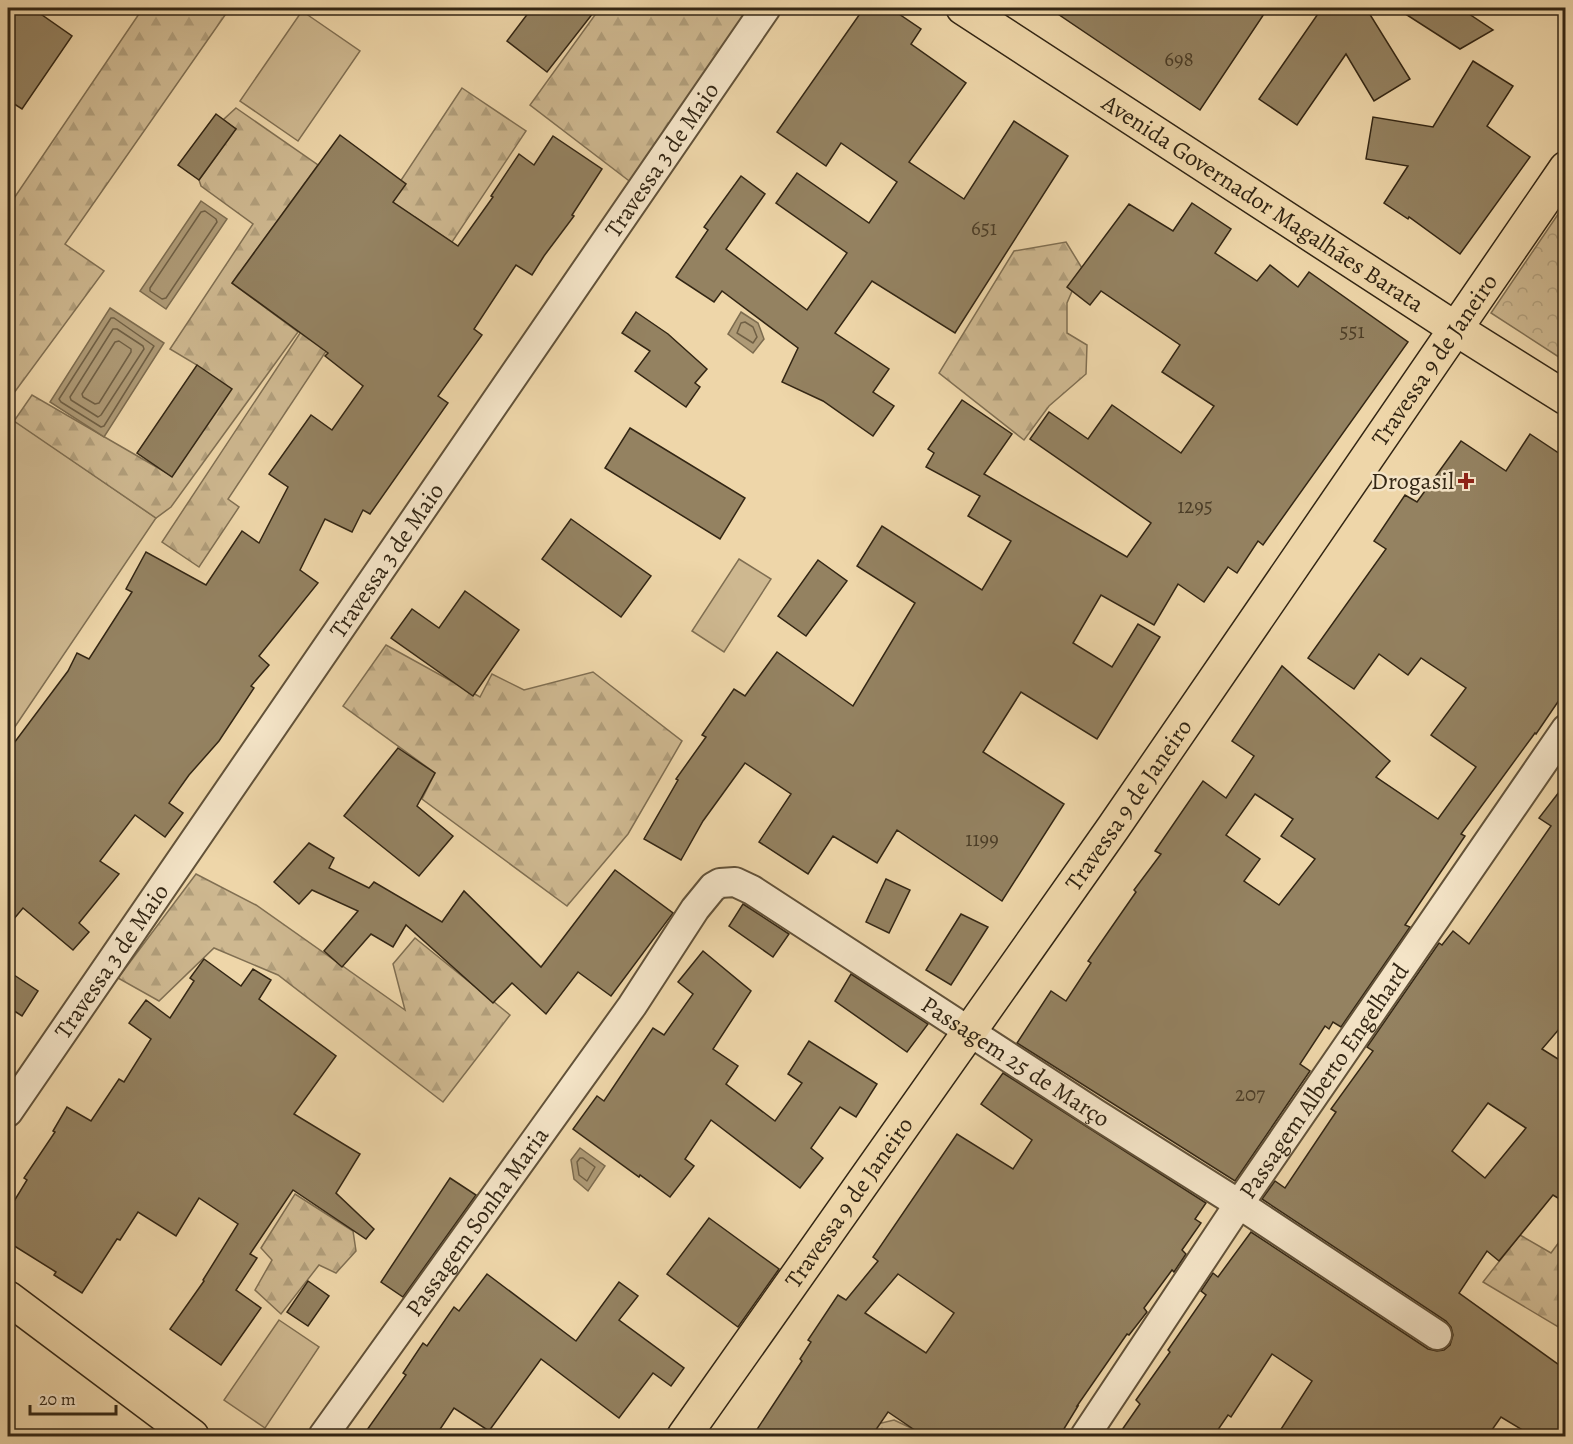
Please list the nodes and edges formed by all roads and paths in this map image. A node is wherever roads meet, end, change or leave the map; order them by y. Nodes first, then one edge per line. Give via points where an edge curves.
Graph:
1 (766, 8) edge
2 (963, 8) edge
3 (1566, 168) edge
4 (1456, 330) junction
5 (1566, 398) edge
6 (1566, 729) edge
7 (633, 1006) joint
8 (968, 1032) junction
9 (8, 1112) edge
10 (1239, 1204) junction
11 (8, 1298) edge
12 (1437, 1335) dead end
13 (192, 1437) edge
14 (323, 1437) edge
15 (684, 1437) edge
16 (1085, 1437) edge

1 - 9 street, Travessa 3 de Maio
2 - 4 main road, Avenida Governador Magalhães Barata
3 - 4 main road, Travessa 9 de Janeiro
4 - 5 main road, Avenida Governador Magalhães Barata
4 - 8 main road, Travessa 9 de Janeiro
6 - 10 street, Passagem Alberto Engelhard
7 - 8 street, Passagem 25 de Março via 713,887 735,882
7 - 14 street, Passagem Sonha Maria
8 - 10 street, Passagem 25 de Março
8 - 15 main road, Travessa 9 de Janeiro
10 - 12 street, Passagem 25 de Março
10 - 16 street, Passagem Alberto Engelhard
11 - 13 main road

